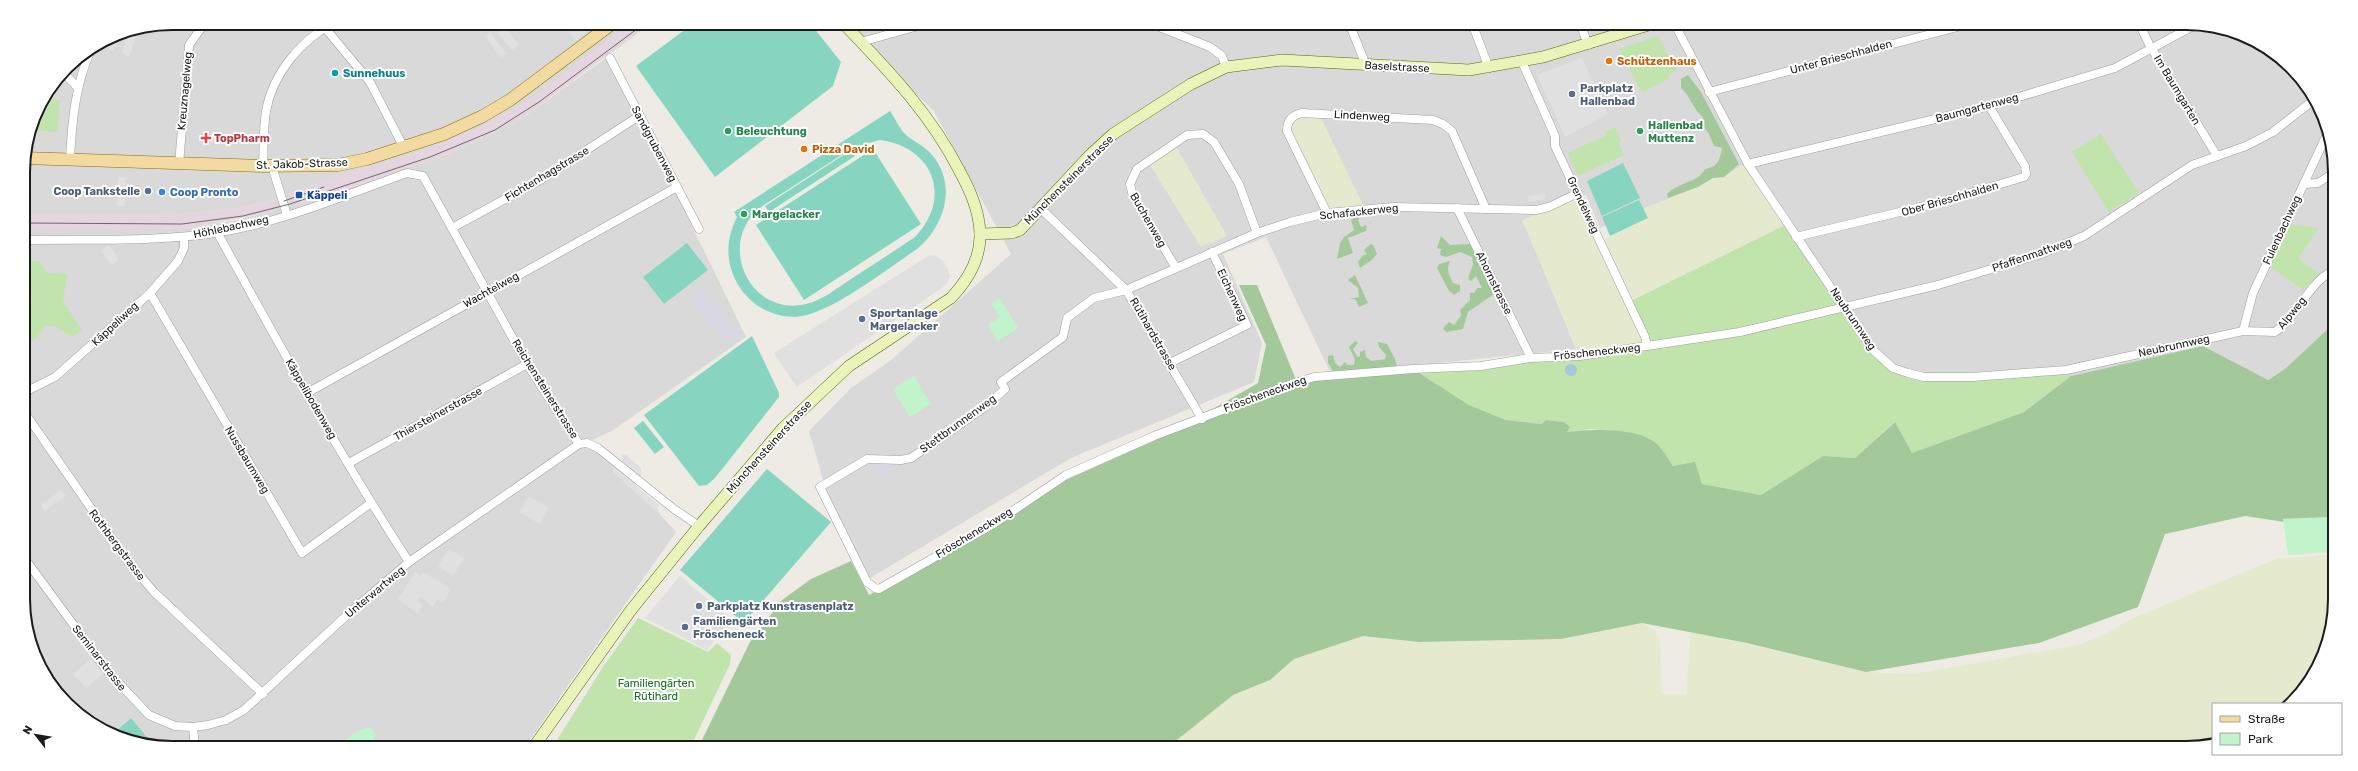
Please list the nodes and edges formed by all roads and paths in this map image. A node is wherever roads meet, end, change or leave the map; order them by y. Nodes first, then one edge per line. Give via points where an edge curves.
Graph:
1 (199, 30) edge
2 (318, 30) edge
3 (327, 30) edge
4 (604, 30) edge
5 (850, 30) edge
6 (904, 30) edge
7 (1167, 30) edge
8 (1352, 30) edge
9 (1475, 30) edge
10 (1583, 30) edge
11 (1634, 30) edge
12 (1678, 30) edge
13 (1946, 30) edge
14 (2142, 30) edge
15 (2186, 30) edge
16 (862, 42) junction
17 (1588, 45) junction
18 (2153, 48) junction
19 (89, 57) edge
20 (610, 58) dead end
21 (1522, 62) junction
22 (1366, 65) junction
23 (1226, 67) junction
24 (1489, 68) junction
25 (67, 76) edge
26 (78, 88) junction
27 (1709, 92) junction
28 (2310, 103) edge
29 (1989, 106) junction
30 (639, 116) junction
31 (2324, 140) edge
32 (404, 148) junction
33 (2217, 156) junction
34 (31, 158) edge
35 (70, 159) junction
36 (179, 164) junction
37 (1748, 164) junction
38 (267, 166) junction
39 (407, 173) joint
40 (2328, 177) edge
41 (2304, 184) junction
42 (677, 187) junction
43 (1578, 193) junction
44 (1040, 208) junction
45 (1457, 208) junction
46 (1486, 209) junction
47 (1327, 213) junction
48 (287, 215) junction
49 (452, 228) junction
50 (699, 229) dead end
51 (217, 232) junction
52 (1257, 233) junction
53 (980, 234) junction
54 (184, 237) junction
55 (1796, 237) junction
56 (30, 240) edge
57 (1212, 252) junction
58 (1176, 268) junction
59 (2328, 273) edge
60 (1126, 290) junction
61 (488, 291) junction
62 (150, 292) junction
63 (1845, 307) junction
64 (2243, 331) junction
65 (1740, 332) joint
66 (1647, 346) junction
67 (1531, 358) junction
68 (1170, 363) junction
69 (527, 364) junction
70 (30, 390) edge
71 (307, 393) junction
72 (1202, 419) junction
73 (30, 420) edge
74 (579, 444) junction
75 (349, 463) junction
76 (371, 502) junction
77 (699, 526) junction
78 (852, 553) joint
79 (409, 562) junction
80 (30, 565) edge
81 (263, 694) junction
82 (193, 727) junction
83 (194, 741) edge
84 (539, 741) edge

1 - 36 street, Kreuznagelweg via 189,45
2 - 38 street via 288,61 271,93 266,111
3 - 32 street via 370,82
4 - 32 main road, St. Jakob-Strasse via 510,100 483,116 444,134
5 - 16 main road
6 - 16 street
7 - 23 street via 1210,47 1222,56
8 - 22 street
9 - 24 street
10 - 17 street
11 - 17 main road, Baselstrasse
12 - 27 street, Neubrunnweg
13 - 27 street, Unter Brieschhalden
14 - 18 street, Im Baumgarten
15 - 18 street, Baumgartenweg
16 - 53 main road via 901,83 948,148 969,189 978,214
17 - 21 main road, Baselstrasse
18 - 29 street, Baumgartenweg via 2115,68
18 - 33 street, Im Baumgarten
19 - 26 street
20 - 30 street, Sandgrubenweg
21 - 24 main road, Baselstrasse
21 - 43 street, Grendelweg
22 - 23 main road, Baselstrasse via 1282,60
22 - 24 main road, Baselstrasse via 1469,70
23 - 44 main road, Münchensteinerstrasse via 1191,84 1114,134 1090,154
25 - 26 street
26 - 35 street
27 - 37 street, Neubrunnweg
28 - 33 street, Pfaffenmattweg via 2273,132 2246,146
29 - 37 street, Baumgartenweg
29 - 55 street, Ober Brieschhalden via 2025,166 2024,177 1937,203
30 - 42 street, Sandgrubenweg
30 - 49 street, Fichtenhagstrasse via 542,179
31 - 41 street, Fulenbachweg
32 - 38 main road, St. Jakob-Strasse via 338,165
33 - 63 street, Pfaffenmattweg via 2192,165 2084,236 2040,254 1938,285
34 - 35 main road, St. Jakob-Strasse
35 - 36 main road, St. Jakob-Strasse
36 - 38 main road, St. Jakob-Strasse
37 - 55 street, Neubrunnweg
38 - 48 street
39 - 48 street, Höhlebachweg
39 - 49 street, Reichensteinerstrasse via 423,176
40 - 41 street via 2318,183
41 - 64 street, Fulenbachweg via 2253,293
42 - 50 street, Sandgrubenweg
42 - 61 street, Wachtelweg
43 - 46 street, Schafackerweg via 1549,207 1536,210
43 - 66 street, Grendelweg
44 - 53 main road, Münchensteinerstrasse via 1017,231
44 - 60 street, Rütihardstrasse
45 - 46 street, Schafackerweg
45 - 47 street, Schafackerweg via 1407,207
45 - 67 street, Ahornstrasse
46 - 47 street, Lindenweg via 1454,136 1443,124 1434,120 1296,114 1289,122 1287,131
47 - 52 street, Schafackerweg
48 - 51 street, Höhlebachweg
49 - 61 street, Reichensteinerstrasse
51 - 54 street, Höhlebachweg
51 - 71 street, Käppelibodenweg
52 - 57 street, Schafackerweg
52 - 58 street, Buchenweg via 1239,184 1214,142 1203,134 1187,135 1137,169 1130,184 1133,196
53 - 77 main road, Münchensteinerstrasse via 975,262 964,283 951,298 888,339 830,383 762,451
54 - 56 street, Höhlebachweg
54 - 62 street, Käppeliweg via 184,248 178,261
55 - 63 street, Neubrunnweg
57 - 58 street, Schafackerweg
57 - 68 street, Eichenweg via 1247,325
58 - 60 street, Schafackerweg
59 - 64 street, Alpweg via 2315,284 2290,318 2275,332
60 - 68 street, Rütihardstrasse
60 - 78 street, Stettbrunnenweg via 1094,298 1068,318 1063,337 1001,382 1005,389 985,407 912,458 867,459 820,487
61 - 69 street, Reichensteinerstrasse
61 - 71 street, Wachtelweg
62 - 70 street, Käppeliweg via 55,377
62 - 76 street, Nussbaumweg via 302,553
63 - 64 street, Neubrunnweg via 1872,349 1884,362 1893,368 1924,377 1972,377 2066,370
63 - 65 street, Pfaffenmattweg
65 - 66 street, Fröscheneckweg
66 - 67 street, Fröscheneckweg via 1580,356
67 - 72 street, Fröscheneckweg via 1482,366 1413,368 1314,377 1245,400
68 - 72 street, Rütihardstrasse
69 - 74 street, Reichensteinerstrasse
69 - 75 street, Thiersteinerstrasse
71 - 75 street, Käppelibodenweg
72 - 78 street, Fröscheneckweg via 1154,436 1066,475 995,523 879,589 868,582
73 - 81 street, Rothbergstrasse via 122,554 154,592
74 - 77 street, Reichensteinerstrasse via 592,444 598,448
74 - 79 street, Unterwartweg
75 - 76 street, Käppelibodenweg
76 - 79 street, Käppelibodenweg
77 - 84 main road, Münchensteinerstrasse via 632,610
79 - 81 street, Unterwartweg via 347,615
80 - 82 street, Seminarstrasse via 109,673 148,715 175,726
81 - 82 street, Unterwartweg via 244,710 226,720
82 - 83 street

